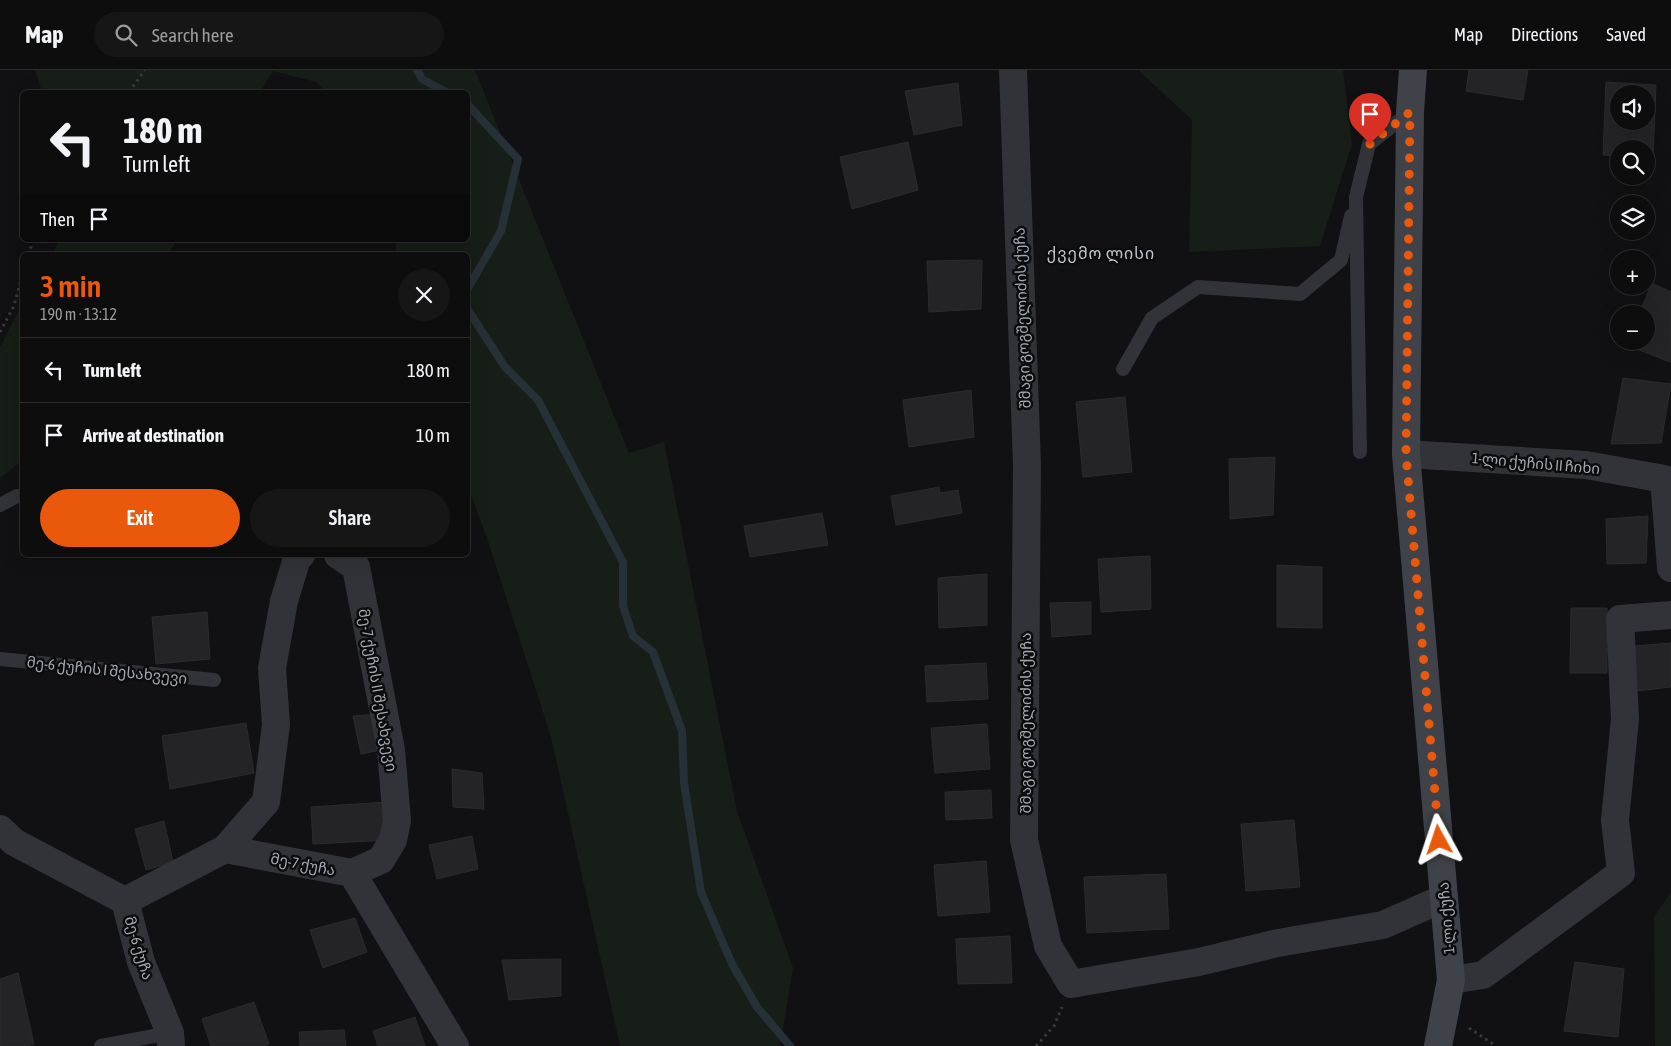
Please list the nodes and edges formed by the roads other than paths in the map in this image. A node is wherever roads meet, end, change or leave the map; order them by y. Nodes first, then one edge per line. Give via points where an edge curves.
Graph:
1 (1013, 70) edge
2 (1413, 70) edge
3 (1410, 112) junction
4 (1356, 198) junction
5 (1123, 368) dead end
6 (1360, 452) dead end
7 (1406, 454) junction
8 (20, 496) edge
9 (0, 505) edge
10 (297, 557) edge
11 (341, 557) edge
12 (1671, 568) edge
13 (1671, 615) edge
14 (0, 659) edge
15 (214, 680) dead end
16 (0, 829) edge
17 (225, 849) junction
18 (352, 873) junction
19 (1444, 898) junction
20 (125, 901) junction
21 (1451, 980) junction
22 (170, 1039) edge
23 (101, 1046) edge
24 (455, 1046) edge
25 (1438, 1046) edge

1 - 19 street, შმაგი გოგშელიძის ქუჩა via 1027,465 1024,840 1048,946 1071,984 1383,925
2 - 3 main road, 1-ლი ქუჩა
3 - 4 lane via 1370,144
3 - 7 main road, 1-ლი ქუჩა
4 - 5 lane via 1341,260 1300,294 1198,287 1152,318
4 - 6 lane
7 - 12 street, 1-ლი ქუჩის II ჩიხი via 1586,466 1664,479
7 - 19 main road, 1-ლი ქუჩა
8 - 9 lane
10 - 17 street via 284,601 272,668 276,726 266,802
11 - 18 street, მე-7 ქუჩის II შესახვევი via 356,567 391,750 396,821 393,840 381,860
13 - 21 street via 1620,619 1625,719 1614,820 1621,873 1482,975
14 - 15 lane, მე-6 ქუჩის I შესახვევი
16 - 20 street, მე-6 ქუჩა via 14,842
17 - 18 street, მე-7 ქუჩა
17 - 20 street
18 - 24 street, მე-7 ქუჩა
19 - 21 main road, 1-ლი ქუჩა
20 - 22 street, მე-6 ქუჩა via 141,962
21 - 25 main road, 1-ლი ქუჩა
22 - 23 lane

